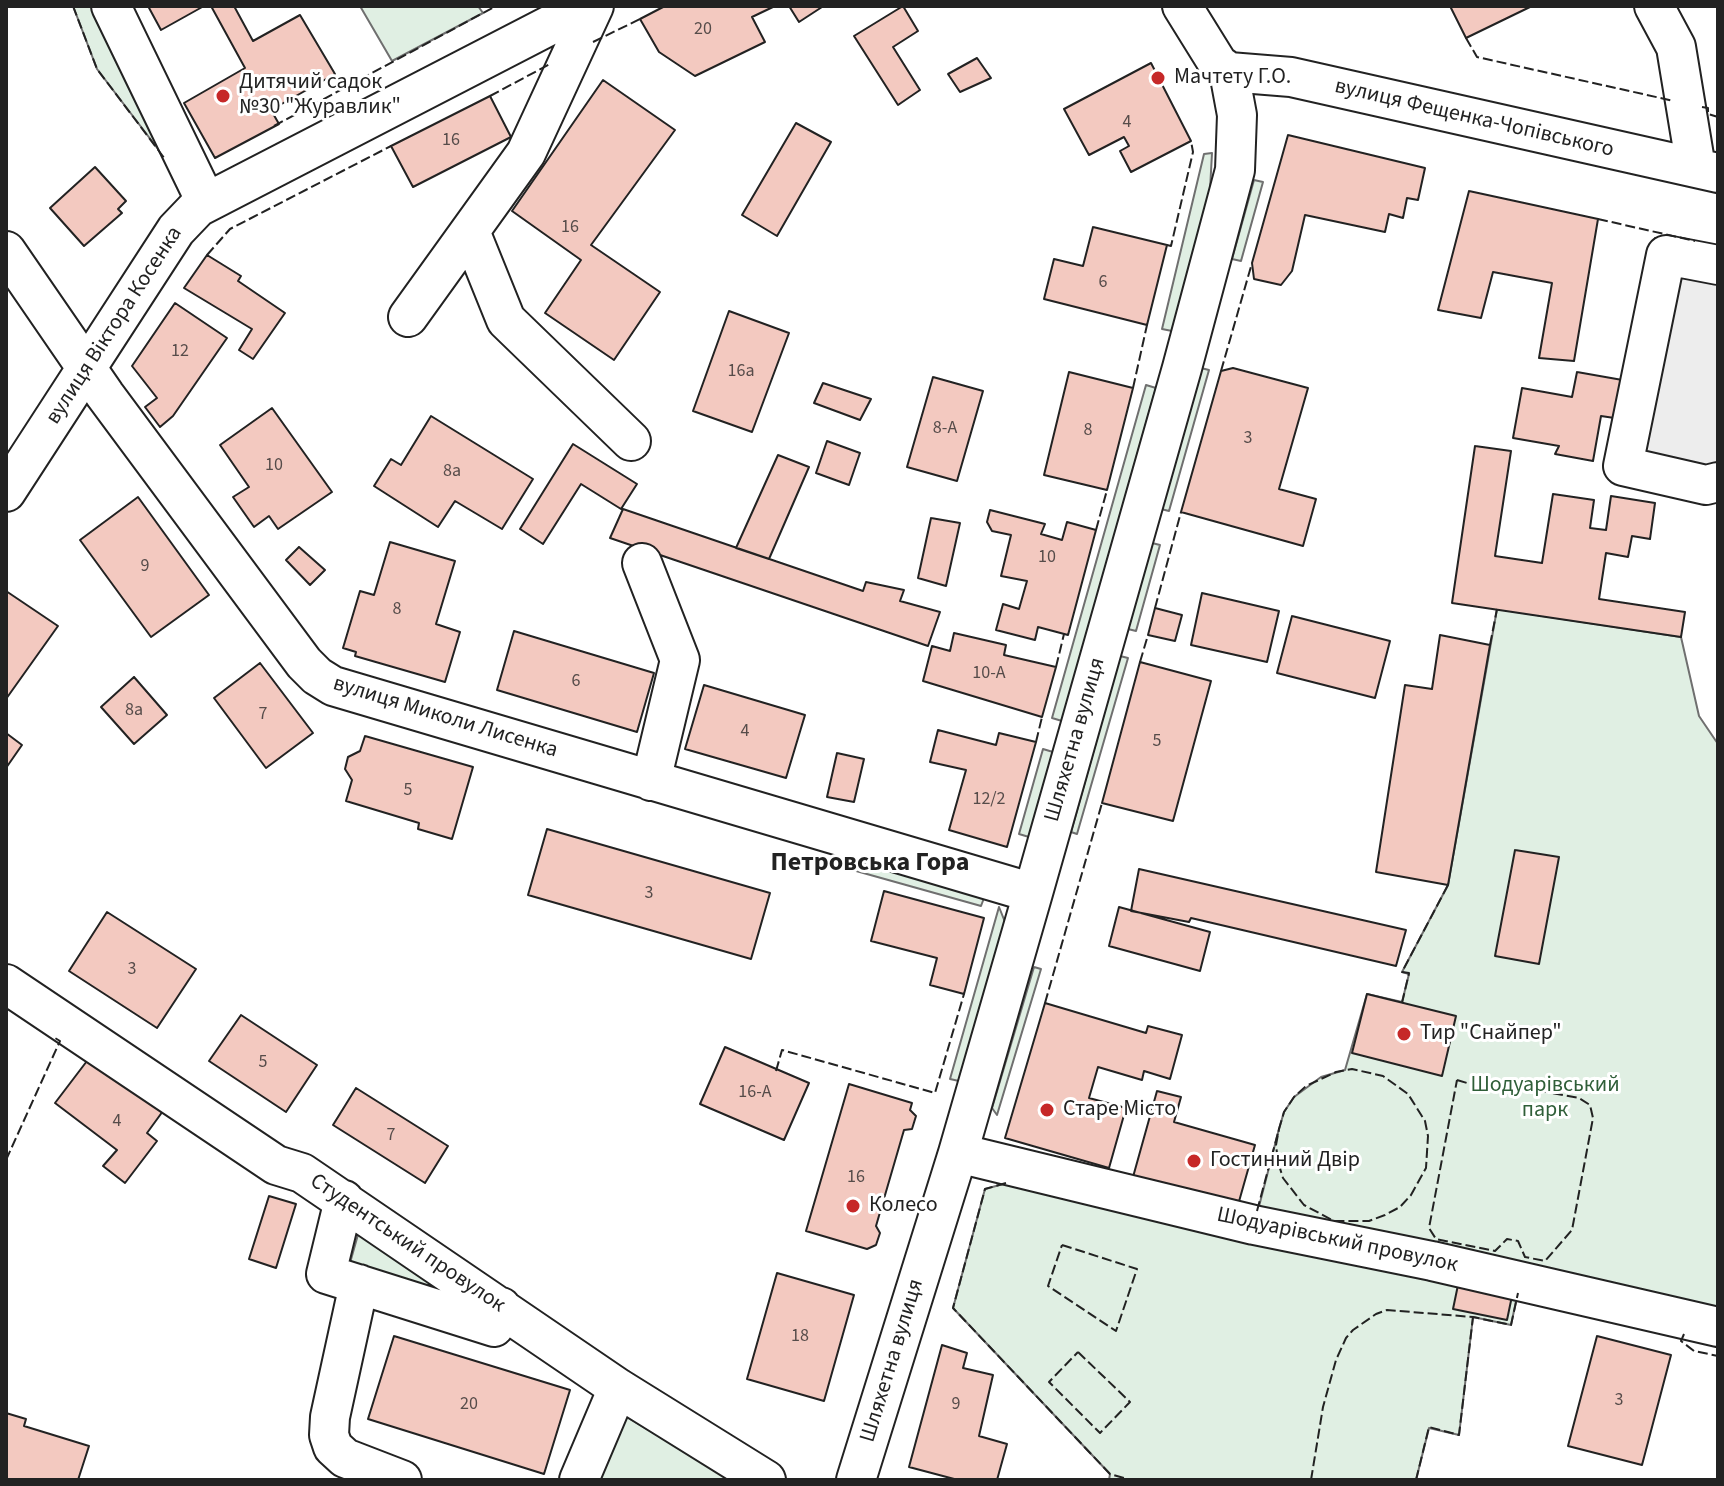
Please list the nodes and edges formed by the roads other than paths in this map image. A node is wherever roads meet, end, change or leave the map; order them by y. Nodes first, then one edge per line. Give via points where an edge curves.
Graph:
1 (111, 6) edge
2 (587, 6) edge
3 (594, 6) edge
4 (1182, 6) edge
5 (1654, 6) edge
6 (1229, 72) junction
7 (1707, 171) edge
8 (206, 202) junction
9 (470, 231) junction
10 (6, 251) edge
11 (1718, 265) edge
12 (408, 317) dead end
13 (87, 369) junction
14 (631, 441) dead end
15 (1718, 482) edge
16 (6, 492) edge
17 (642, 563) dead end
18 (651, 781) junction
19 (1033, 893) junction
20 (6, 984) edge
21 (958, 1153) junction
22 (344, 1200) junction
23 (359, 1284) junction
24 (501, 1307) junction
25 (1718, 1327) edge
26 (618, 1388) junction
27 (402, 1480) edge
28 (579, 1480) edge
29 (766, 1480) edge
30 (856, 1480) edge

1 - 8 street
2 - 8 street, вулиця Віктора Косенка
3 - 9 street via 526,153
4 - 6 street, Шляхетна вулиця via 1218,64
5 - 7 street via 1676,47
6 - 7 street, вулиця Фещенка-Чопівського via 1291,77
6 - 19 street, Шляхетна вулиця via 1237,115 1235,170
8 - 13 street, вулиця Віктора Косенка via 176,230
9 - 12 street
9 - 14 street via 506,320
10 - 13 street, вулиця Миколи Лисенка
11 - 15 street via 1666,255 1623,466 1706,485
13 - 16 street, вулиця Віктора Косенка
13 - 18 street, вулиця Миколи Лисенка via 317,676 333,686
17 - 18 street via 680,660
18 - 19 street, вулиця Миколи Лисенка
19 - 21 street, Шляхетна вулиця
20 - 22 street, Студентський провулок via 276,1165 302,1173
21 - 25 street, Шодуарівський провулок via 1254,1225
21 - 30 street, Шляхетна вулиця
22 - 23 street via 326,1274
22 - 24 street, Студентський провулок
23 - 24 street via 494,1327
23 - 27 street via 329,1435 345,1458
24 - 26 street, Студентський провулок
26 - 28 street
26 - 29 street, Студентський провулок

